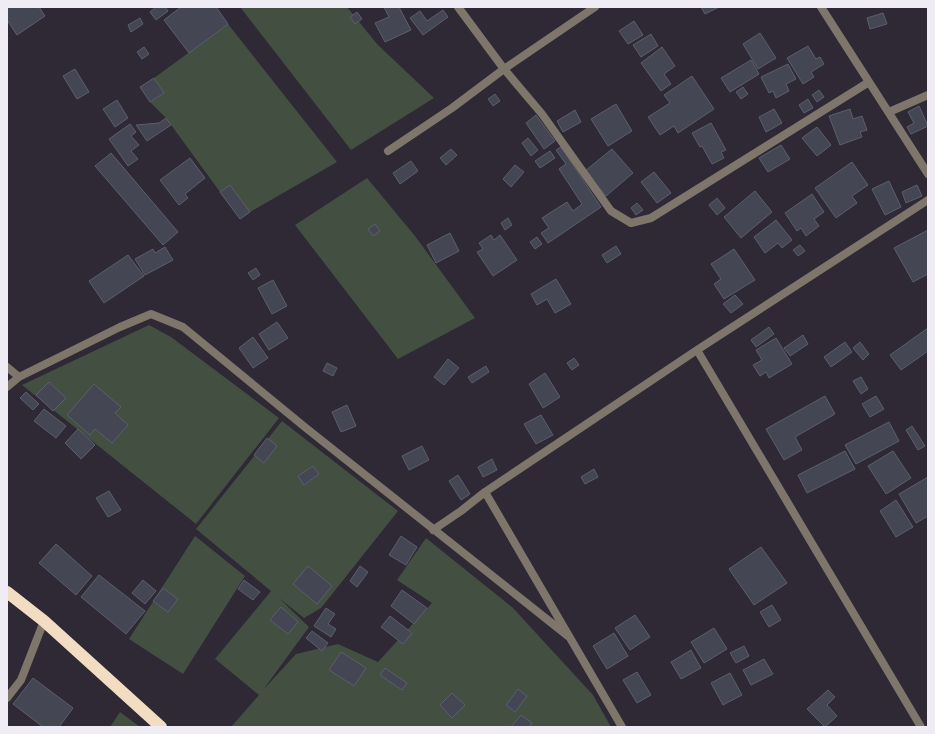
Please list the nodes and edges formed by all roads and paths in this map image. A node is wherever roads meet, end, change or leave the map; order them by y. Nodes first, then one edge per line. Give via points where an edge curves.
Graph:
1 (458, 7) edge
2 (595, 7) edge
3 (821, 7) edge
4 (504, 69) junction
5 (869, 82) junction
6 (928, 95) edge
7 (889, 112) junction
8 (388, 151) dead end
9 (928, 174) edge
10 (928, 200) edge
11 (697, 350) junction
12 (7, 367) edge
13 (19, 377) junction
14 (7, 387) edge
15 (485, 492) junction
16 (433, 530) junction
17 (7, 592) edge
18 (44, 621) junction
19 (571, 639) junction
20 (7, 698) edge
21 (161, 727) edge
22 (622, 727) edge
23 (921, 727) edge

1 - 4 street
2 - 4 street
3 - 5 street
4 - 5 street via 542,114 611,211 631,223 651,218
4 - 8 street
5 - 7 street
6 - 7 street
7 - 9 street
10 - 11 street
11 - 15 street
11 - 23 street
12 - 13 street
13 - 14 street
13 - 16 street via 151,314 183,327
15 - 16 street
15 - 19 street
16 - 19 street
17 - 18 highway
18 - 20 street via 21,680
18 - 21 highway
19 - 22 street

